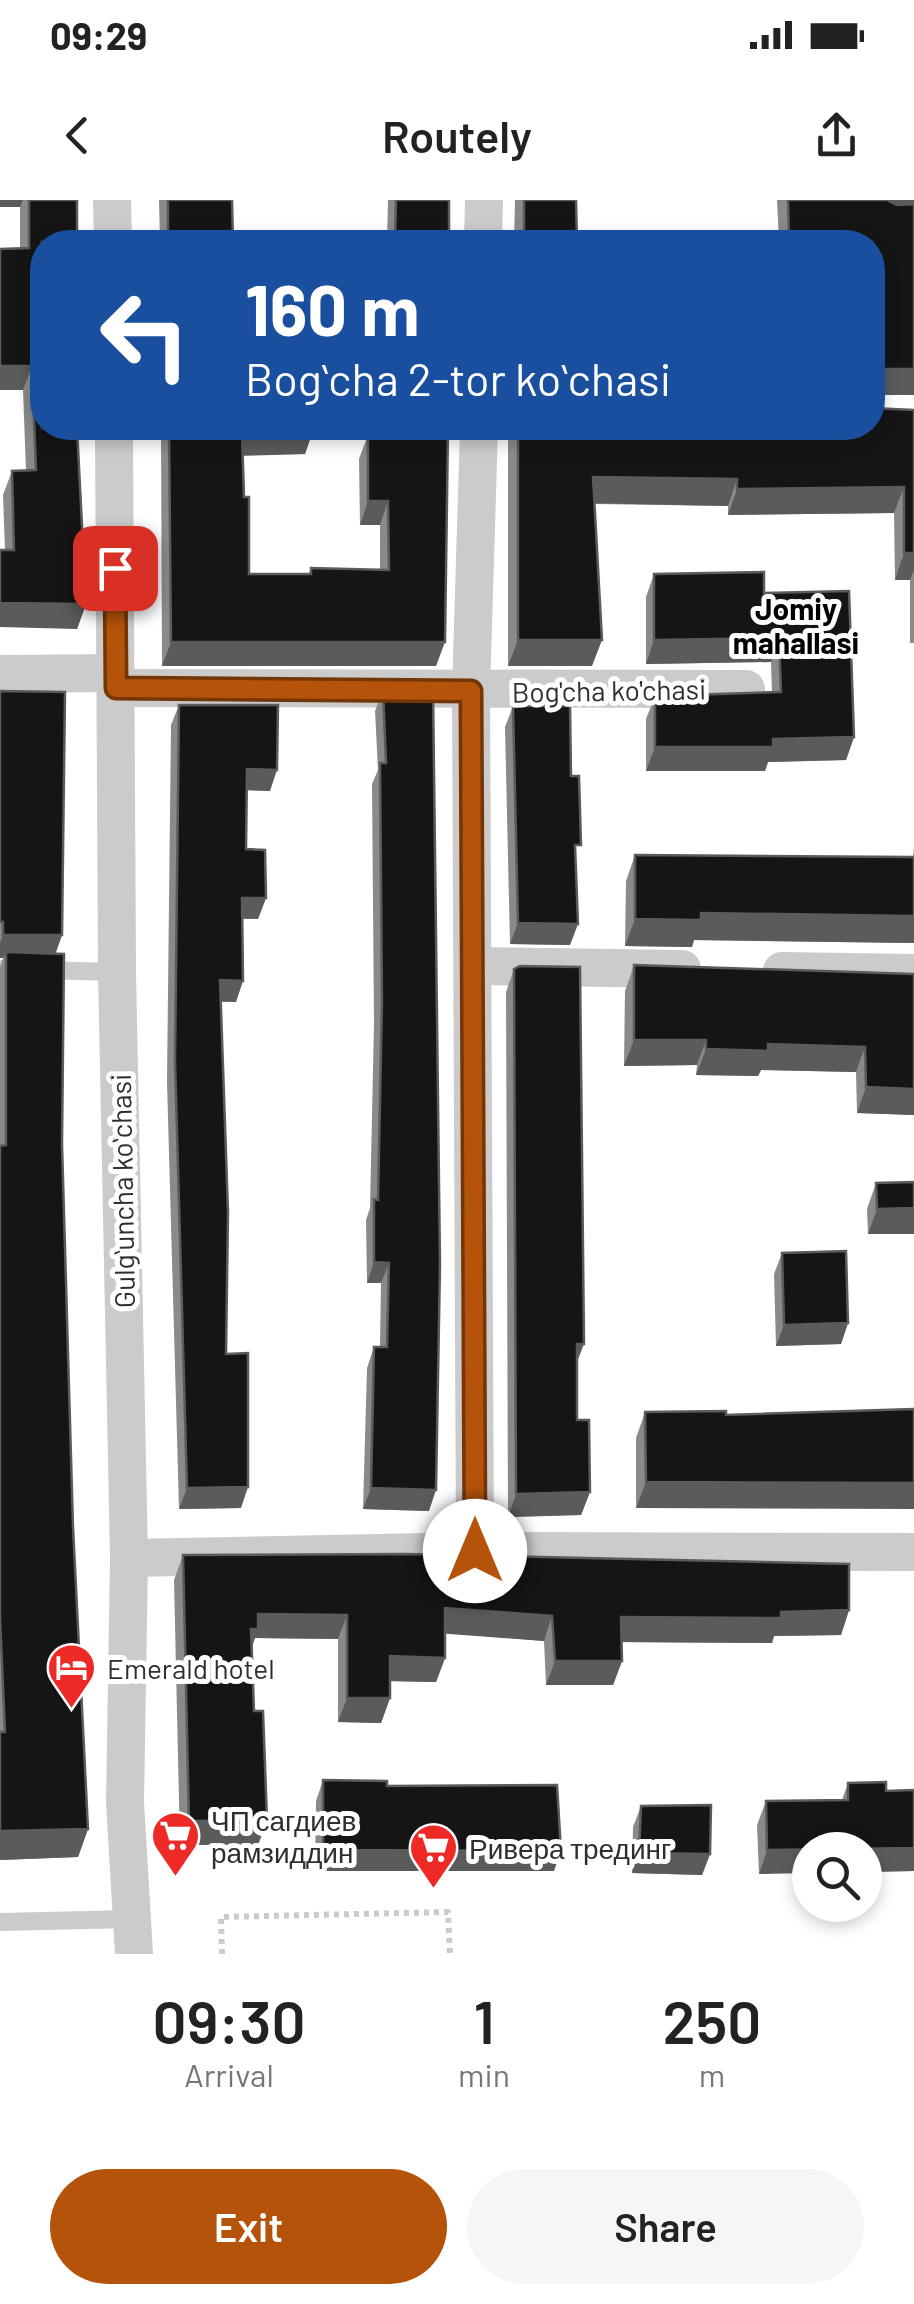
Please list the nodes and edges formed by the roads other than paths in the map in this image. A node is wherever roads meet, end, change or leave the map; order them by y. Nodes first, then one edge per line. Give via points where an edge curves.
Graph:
1 (112, 200) edge
2 (484, 200) edge
3 (113, 230) edge
4 (483, 230) edge
5 (114, 440) edge
6 (479, 440) edge
7 (0, 674) edge
8 (116, 680) junction
9 (746, 688) dead end
10 (471, 691) junction
11 (474, 966) junction
12 (0, 969) edge
13 (714, 970) edge
14 (754, 970) edge
15 (117, 972) junction
16 (914, 973) edge
17 (475, 1551) junction
18 (914, 1552) edge
19 (129, 1558) junction
20 (0, 1922) edge
21 (133, 1937) edge

1 - 3 street
2 - 4 street
5 - 8 street, Gulgʻuncha koʻchasi
6 - 10 street, Bog'cha ko'chasi
7 - 8 street
8 - 10 street
8 - 15 street, Gulgʻuncha koʻchasi
9 - 10 street, Bog'cha ko'chasi
10 - 11 street, Bog'cha ko'chasi
11 - 13 street
11 - 17 street, Bog'cha ko'chasi
12 - 15 lane
14 - 16 street
15 - 19 street, Gulgʻuncha koʻchasi
17 - 18 street
17 - 19 street
19 - 21 street, Gulgʻuncha koʻchasi via 125,1804
20 - 21 lane

